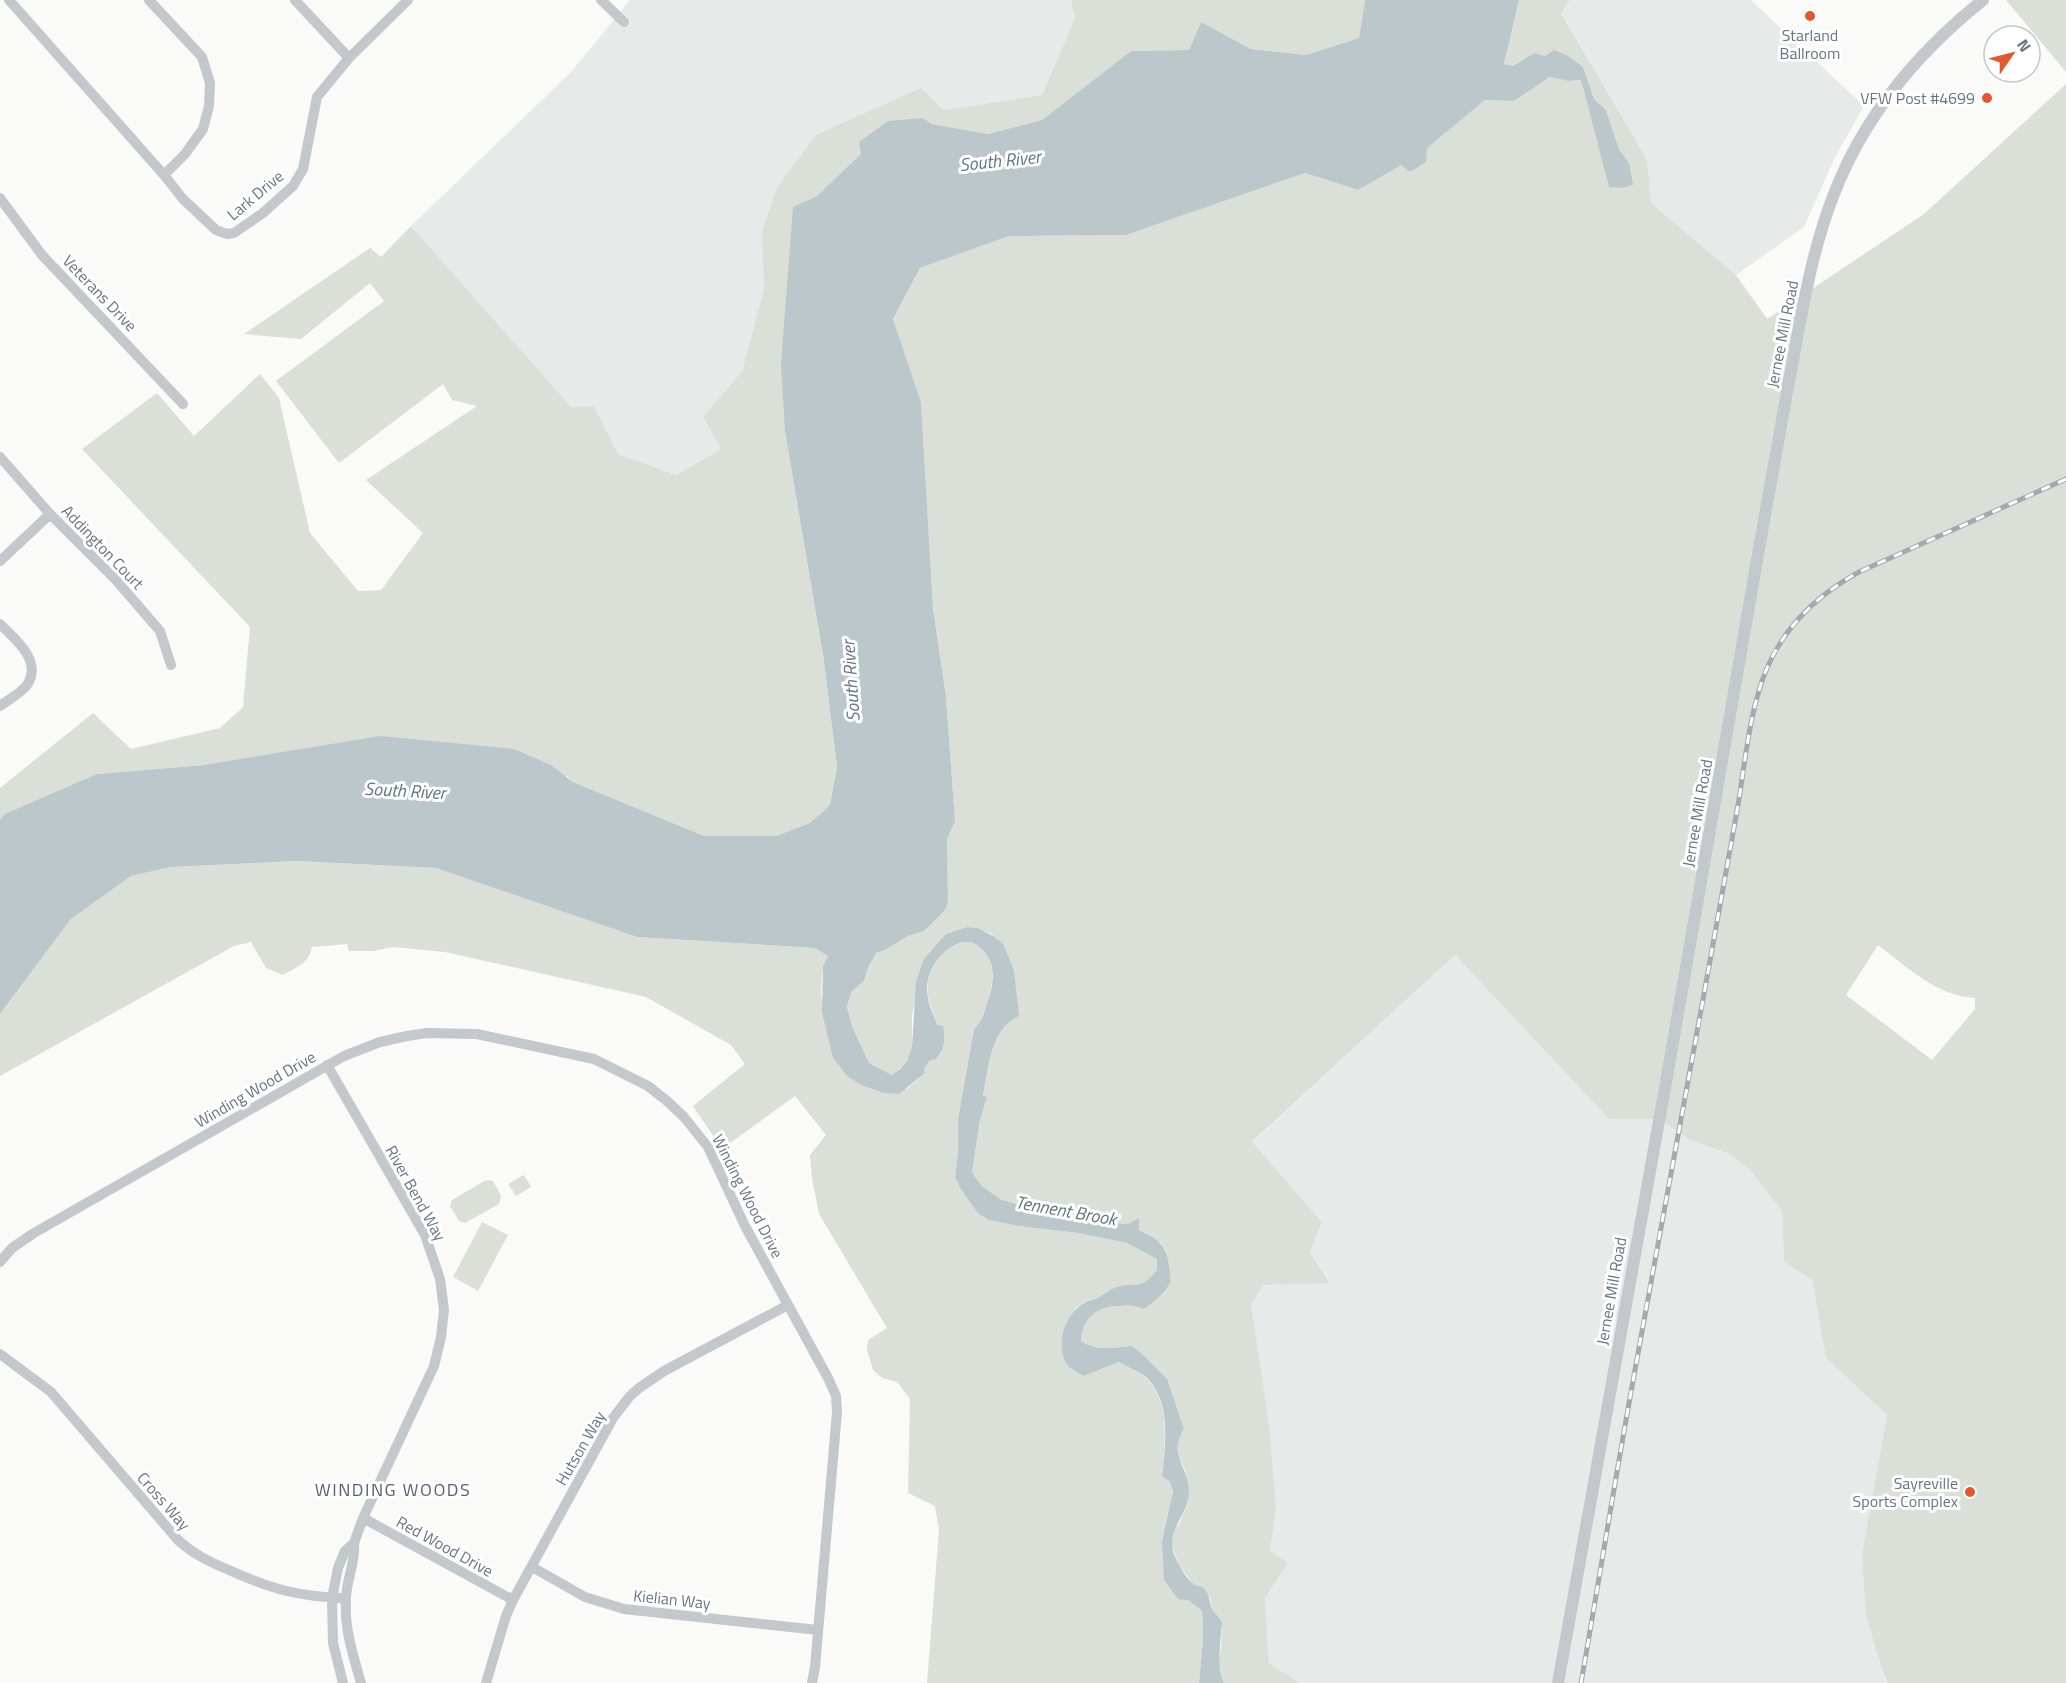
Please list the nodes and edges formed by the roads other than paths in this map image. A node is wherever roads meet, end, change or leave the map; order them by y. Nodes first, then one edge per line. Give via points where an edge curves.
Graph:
1 (9, 0) edge
2 (149, 0) edge
3 (295, 0) edge
4 (408, 0) edge
5 (602, 0) edge
6 (1983, 0) edge
7 (624, 22) dead end
8 (349, 58) junction
9 (164, 175) junction
10 (0, 198) edge
11 (183, 404) dead end
12 (0, 457) edge
13 (50, 514) junction
14 (0, 561) edge
15 (0, 624) edge
16 (171, 665) dead end
17 (0, 706) edge
18 (327, 1065) junction
19 (0, 1262) edge
20 (788, 1305) junction
21 (0, 1354) edge
22 (363, 1518) junction
23 (354, 1543) junction
24 (532, 1567) junction
25 (332, 1598) junction
26 (345, 1598) junction
27 (513, 1600) junction
28 (818, 1630) junction
29 (343, 1683) edge
30 (361, 1683) edge
31 (486, 1683) edge
32 (812, 1683) edge
33 (1558, 1683) edge

1 - 9 street, Lark Drive
2 - 9 street via 202,57 210,83 203,129
3 - 8 street
4 - 8 street, Lark Drive
5 - 7 street
6 - 33 street, Jernee Mill Road via 1920,57 1876,112 1835,191 1816,248 1772,473
8 - 9 street, Lark Drive via 317,97 303,169 293,186 234,233 216,230
10 - 11 street, Veterans Drive via 42,255
12 - 13 street, Addington Court
13 - 14 street
13 - 16 street, Addington Court via 160,631
15 - 17 street via 23,648 31,671 26,687
18 - 19 street, Winding Wood Drive via 34,1233
18 - 20 street, Winding Wood Drive via 380,1042 442,1032 477,1034 573,1054 598,1060 626,1074 667,1101 699,1133
18 - 22 street, River Bend Way via 425,1235 440,1279 444,1310 434,1366
20 - 24 street, Hutson Way via 664,1371 630,1396 608,1428
20 - 28 street, Winding Wood Drive via 836,1396
21 - 25 street, Cross Way via 51,1392 190,1551 263,1585
22 - 23 street, River Bend Way
22 - 27 street, Red Wood Drive
23 - 25 street, River Bend Way via 345,1551 338,1568
23 - 26 street, River Bend Way
24 - 27 street, Hutson Way
24 - 28 street, Kielian Way via 585,1596 624,1610
25 - 26 street, Cross Way
25 - 29 street, River Bend Way via 333,1643
26 - 30 street, River Bend Way via 349,1641
27 - 31 street, Hutson Way
28 - 32 street, Winding Wood Drive

